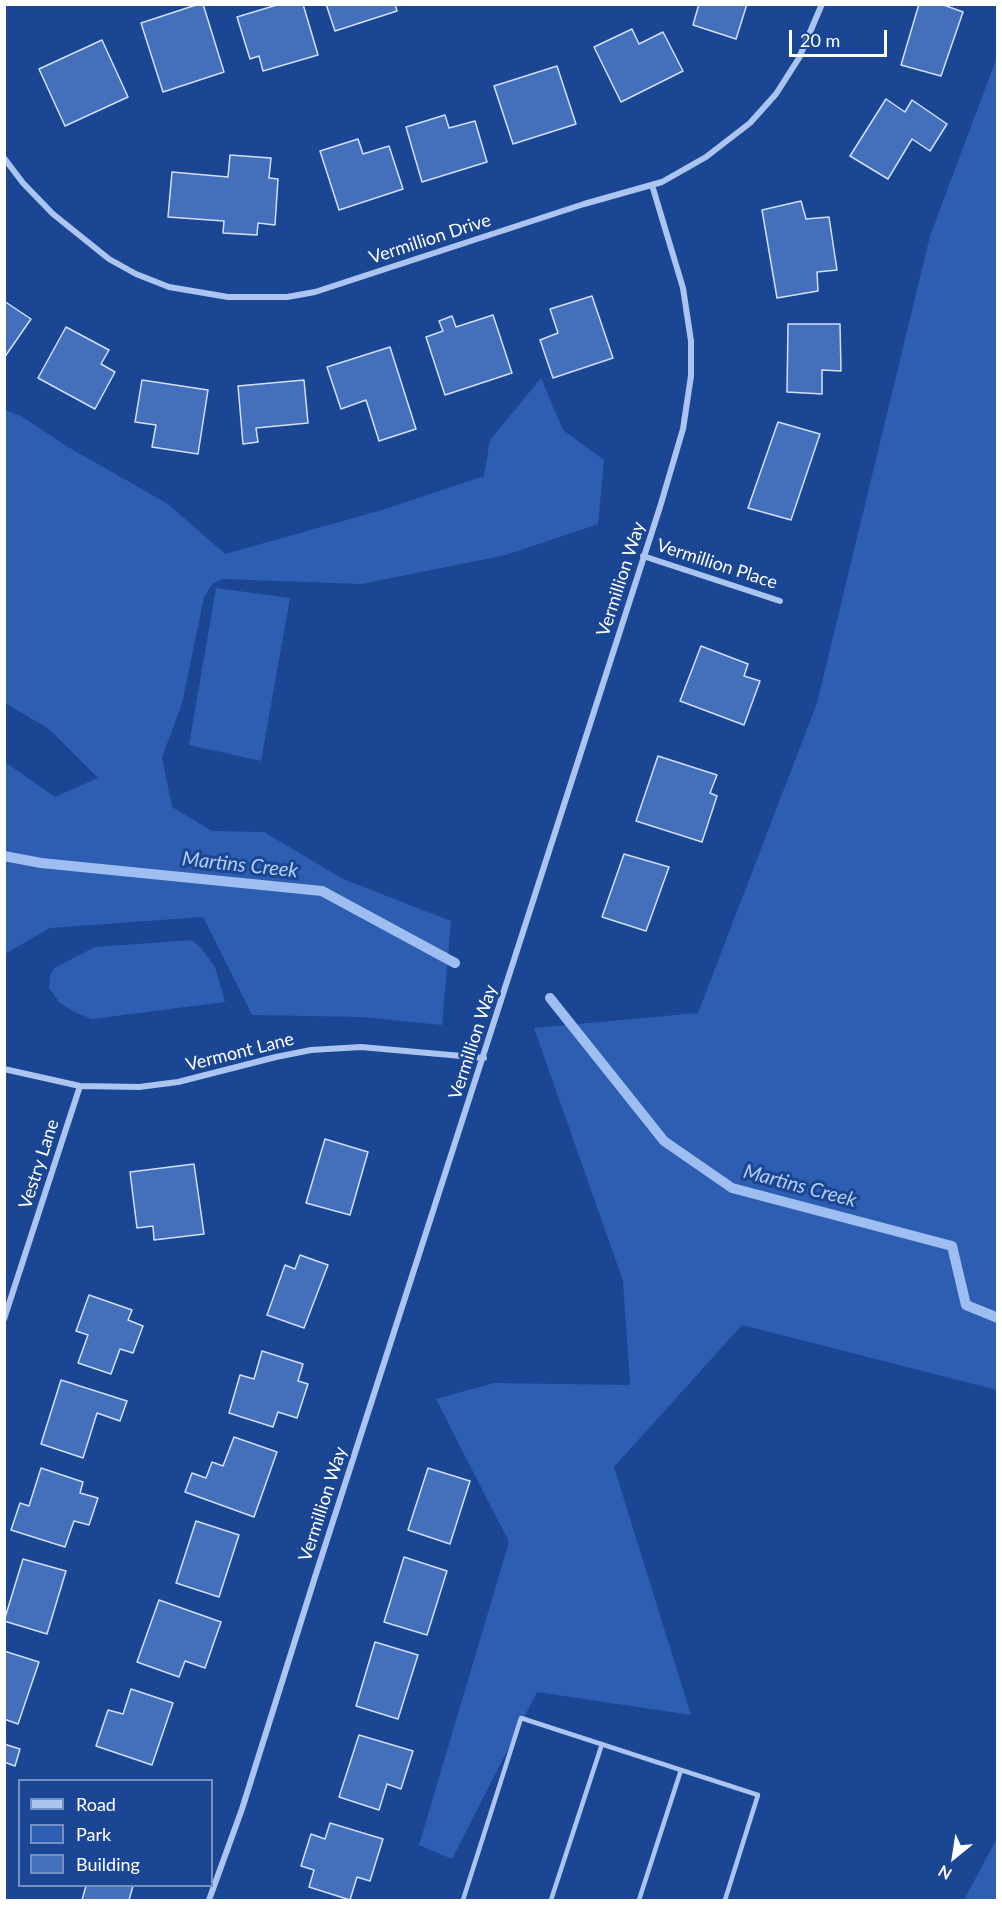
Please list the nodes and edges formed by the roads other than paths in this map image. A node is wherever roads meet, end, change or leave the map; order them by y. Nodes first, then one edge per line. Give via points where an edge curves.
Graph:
1 (822, 4) edge
2 (4, 158) edge
3 (652, 185) junction
4 (644, 556) junction
5 (780, 601) dead end
6 (484, 1058) junction
7 (4, 1069) edge
8 (80, 1086) junction
9 (4, 1319) edge
10 (602, 1744) junction
11 (681, 1770) junction
12 (209, 1900) edge
13 (463, 1900) edge
14 (551, 1900) edge
15 (639, 1900) edge
16 (725, 1900) edge

1 - 3 street, Vermillion Drive via 799,58 776,94 750,123 706,157
2 - 3 street, Vermillion Drive via 53,214 118,264 169,286 228,297 287,297 315,292
3 - 4 street, Vermillion Way via 683,288 691,340 691,376 683,429
4 - 5 street, Vermillion Place
4 - 6 street, Vermillion Way
6 - 8 street, Vermont Lane via 361,1047 311,1050 178,1082 140,1087
6 - 12 street, Vermillion Way via 242,1809
7 - 8 street, Vermont Lane
8 - 9 street, Vestry Lane
10 - 11 lane
10 - 13 lane via 521,1718
10 - 14 lane
11 - 15 lane
11 - 16 lane via 758,1795

